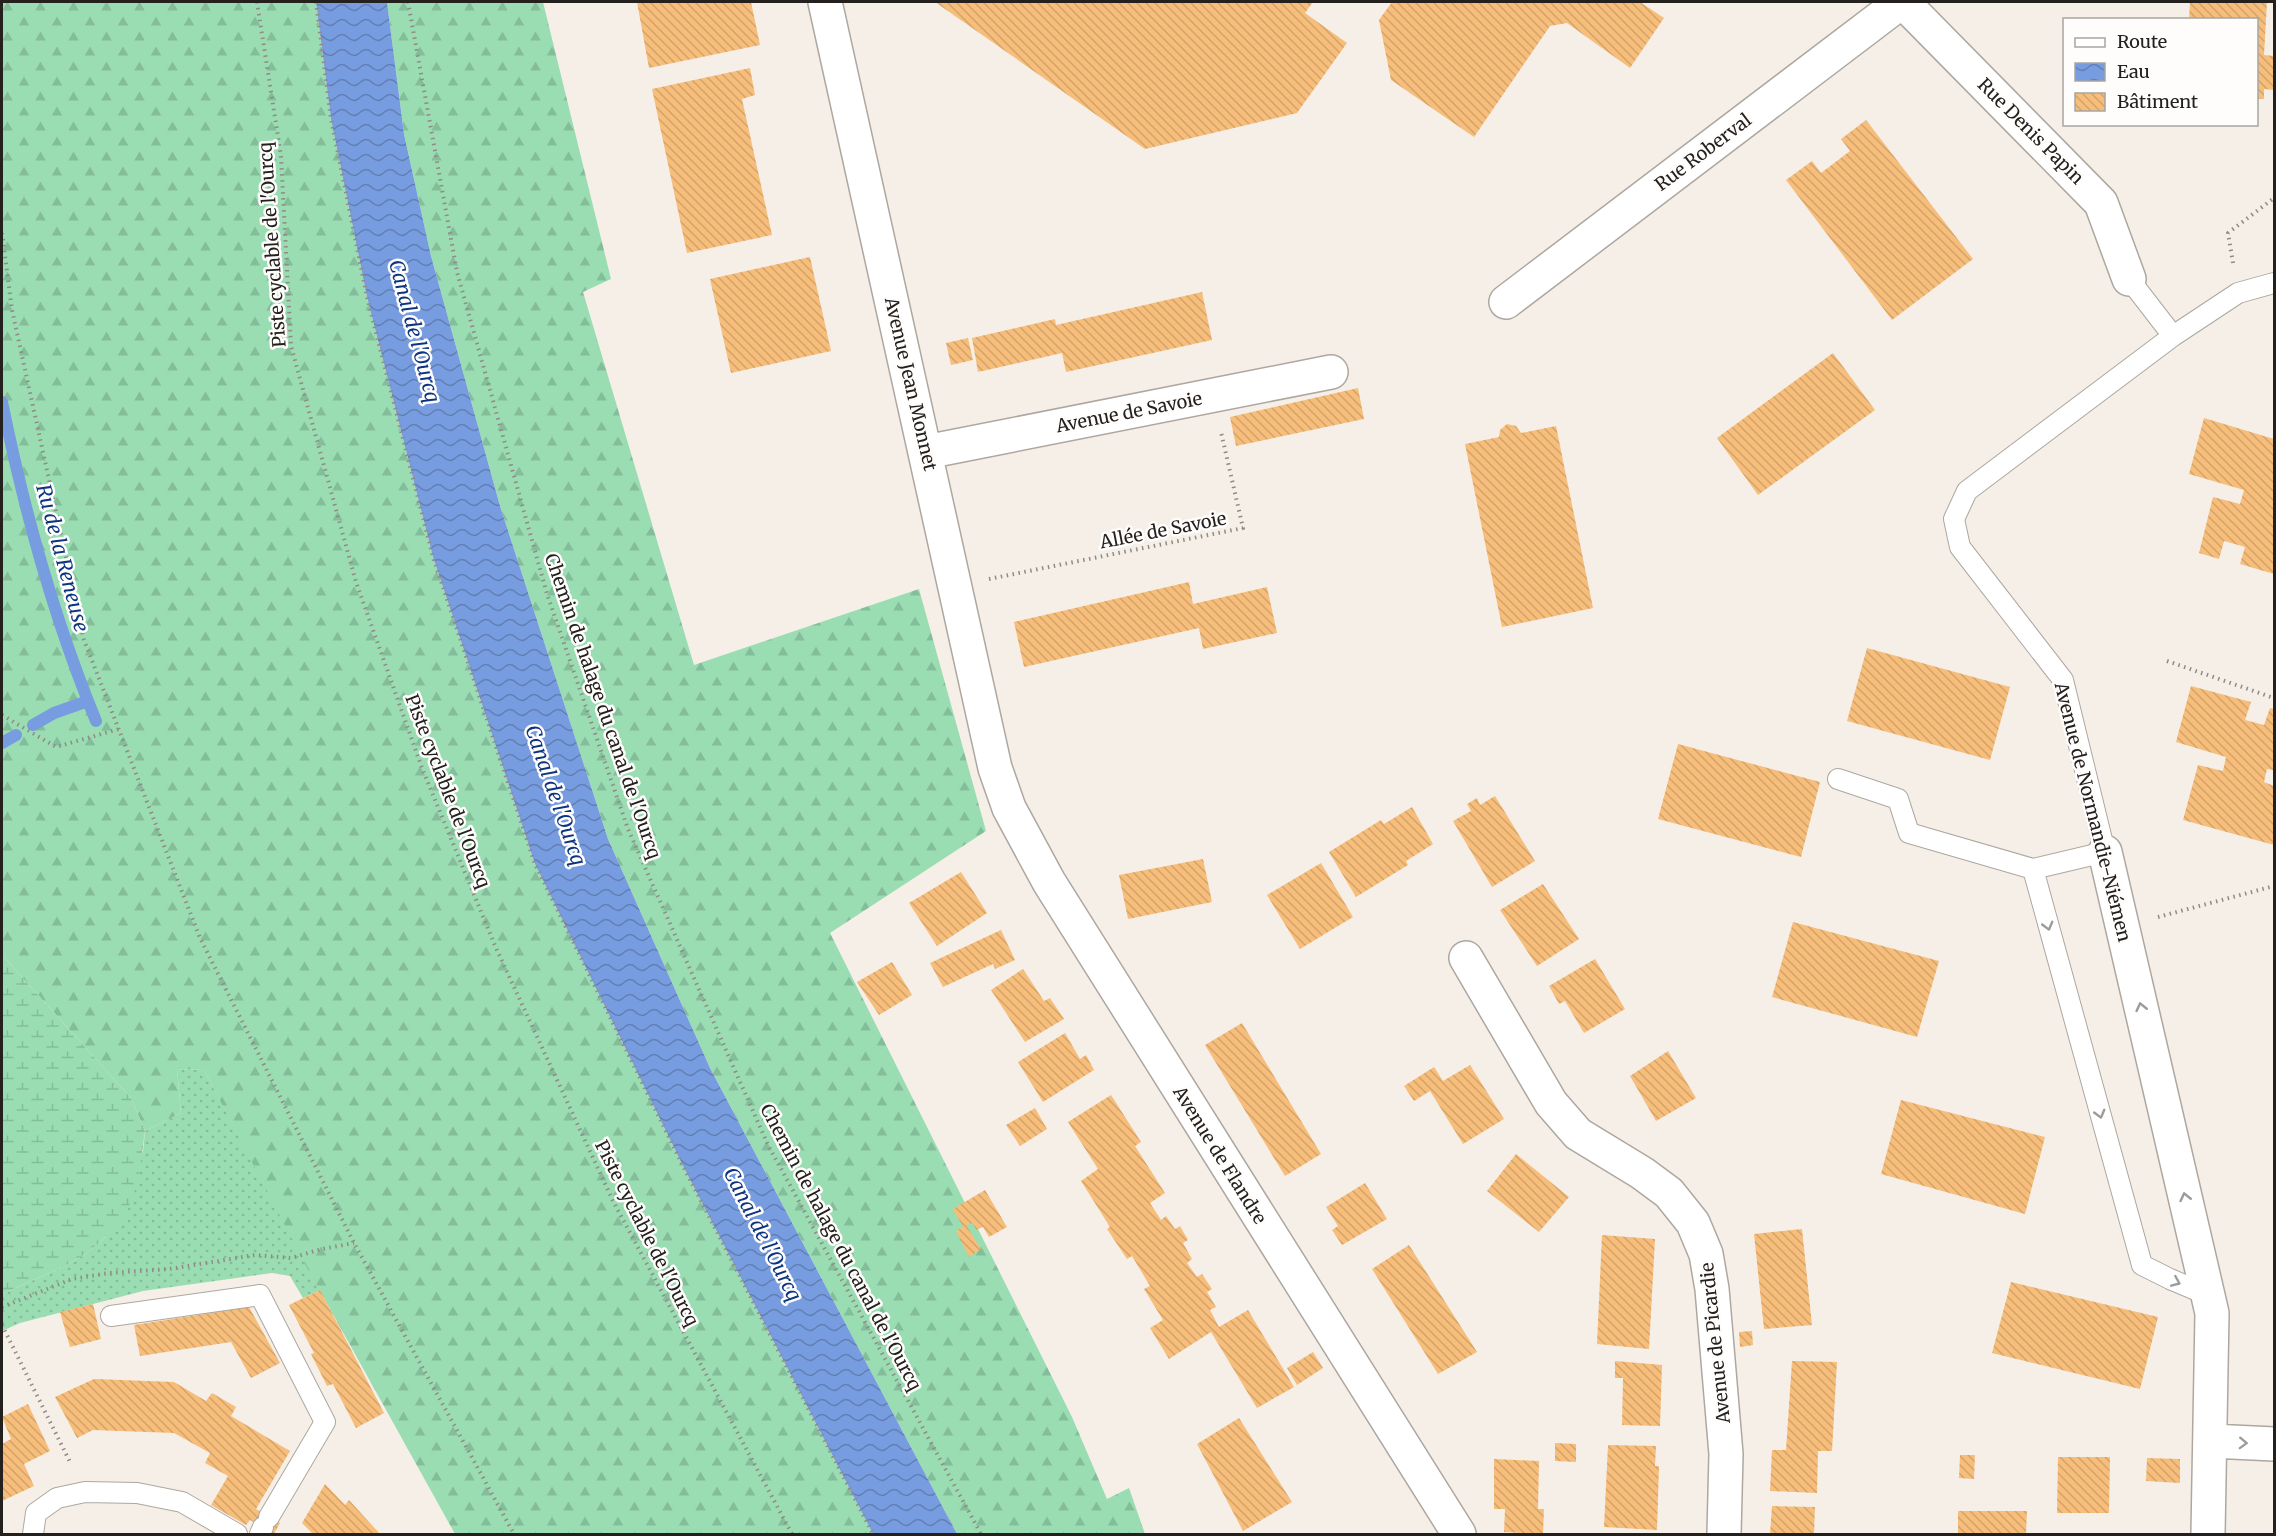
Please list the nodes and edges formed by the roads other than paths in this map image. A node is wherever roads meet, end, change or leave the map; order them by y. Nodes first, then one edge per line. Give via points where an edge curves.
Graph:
1 (825, 2) edge
2 (1902, 2) edge
3 (2129, 279) joint
4 (2274, 284) edge
5 (1506, 302) dead end
6 (2172, 336) junction
7 (1331, 372) dead end
8 (926, 452) junction
9 (995, 768) joint
10 (1838, 779) dead end
11 (2105, 852) junction
12 (2033, 869) junction
13 (1466, 958) dead end
14 (2208, 1295) junction
15 (111, 1316) dead end
16 (2211, 1441) junction
17 (2274, 1444) edge
18 (264, 1526) edge
19 (33, 1534) edge
20 (237, 1534) edge
21 (1459, 1534) edge
22 (1724, 1534) edge
23 (2208, 1534) edge

1 - 8 street, Avenue Jean Monnet
2 - 3 street, Rue Denis Papin via 2102,203
2 - 5 street, Rue Roberval
3 - 6 lane
4 - 6 lane, Avenue de Normandie-Niémen via 2238,293
6 - 11 lane, Avenue de Normandie-Niémen via 1967,491 1954,519 1960,547 2062,680
7 - 8 street, Avenue de Savoie
8 - 9 street, Avenue Jean Monnet
9 - 21 street, Avenue de Flandre via 1009,808 1049,882
10 - 12 lane via 1898,799 1909,833
11 - 12 lane
14 -> 11 street, Avenue de Normandie-Niémen
12 -> 14 lane via 2142,1265
13 - 22 street, Avenue de Picardie via 1551,1103 1578,1134 1670,1193 1693,1223 1706,1254 1712,1289 1726,1454
14 - 16 street, Avenue de Normandie-Niémen via 2212,1314
15 - 18 lane via 260,1295 325,1422
16 -> 17 street
16 - 23 street, Avenue de Normandie-Niémen
19 - 20 lane via 36,1513 57,1498 85,1492 137,1492 182,1502

